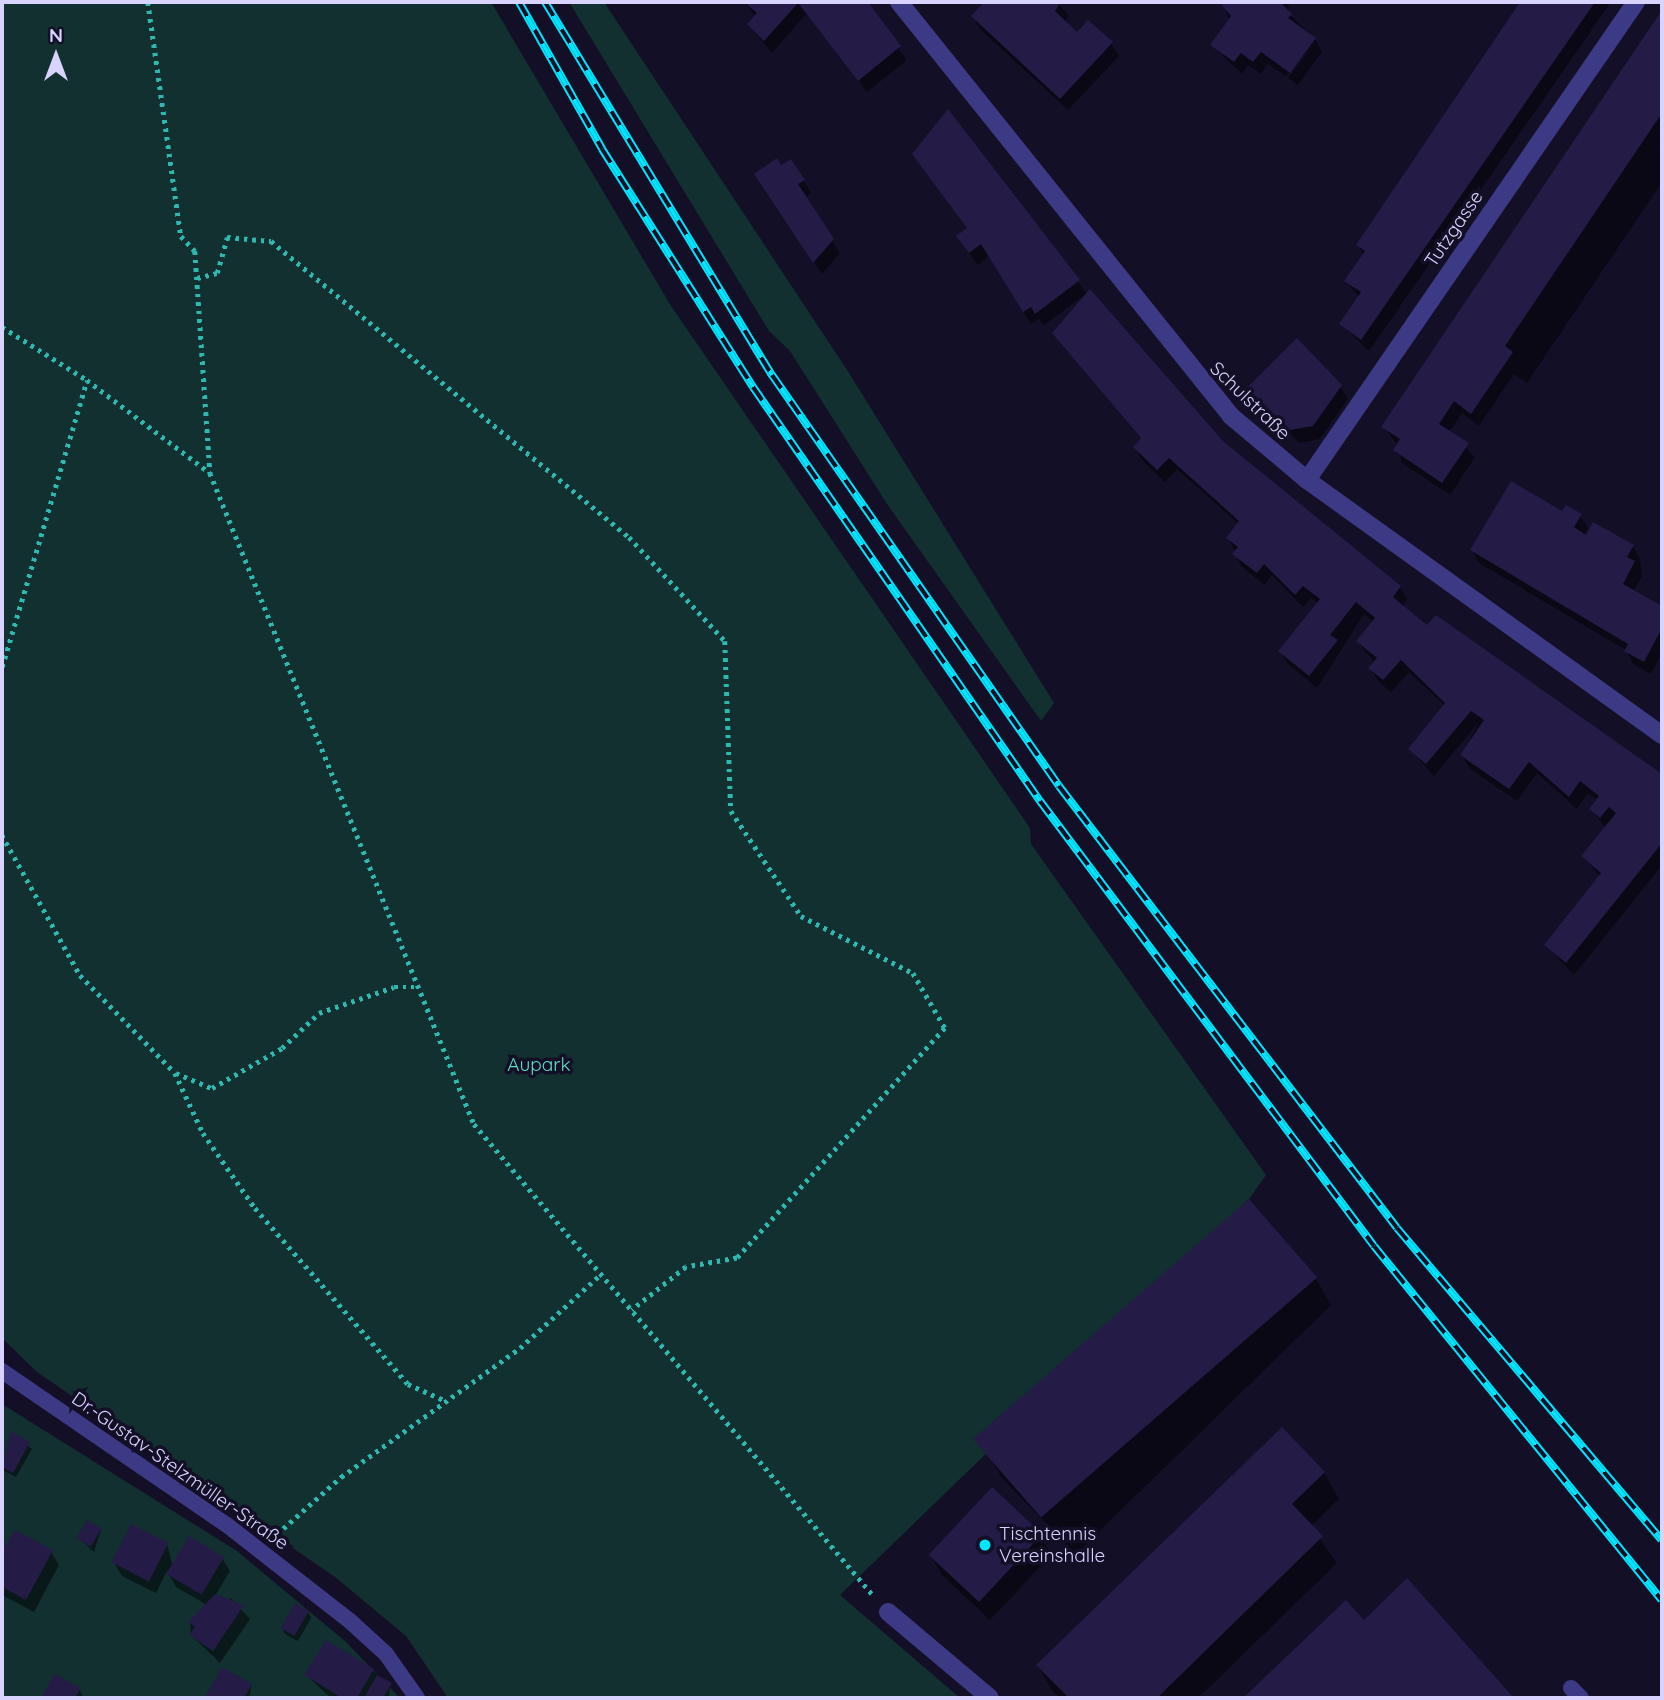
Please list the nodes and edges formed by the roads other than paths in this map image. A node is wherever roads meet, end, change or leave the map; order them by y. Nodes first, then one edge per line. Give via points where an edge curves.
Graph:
1 (899, 2) edge
2 (1636, 2) edge
3 (1307, 480) junction
4 (1662, 735) edge
5 (2, 1371) edge
6 (888, 1612) road end
7 (417, 1698) edge
8 (989, 1698) edge

1 - 3 street, Schulstraße via 1193,375
2 - 3 street, Tutzgasse
3 - 4 street, Schulstraße
5 - 7 lane, Dr.-Gustav-Stelzmüller-Straße via 258,1551 377,1646
6 - 8 street

